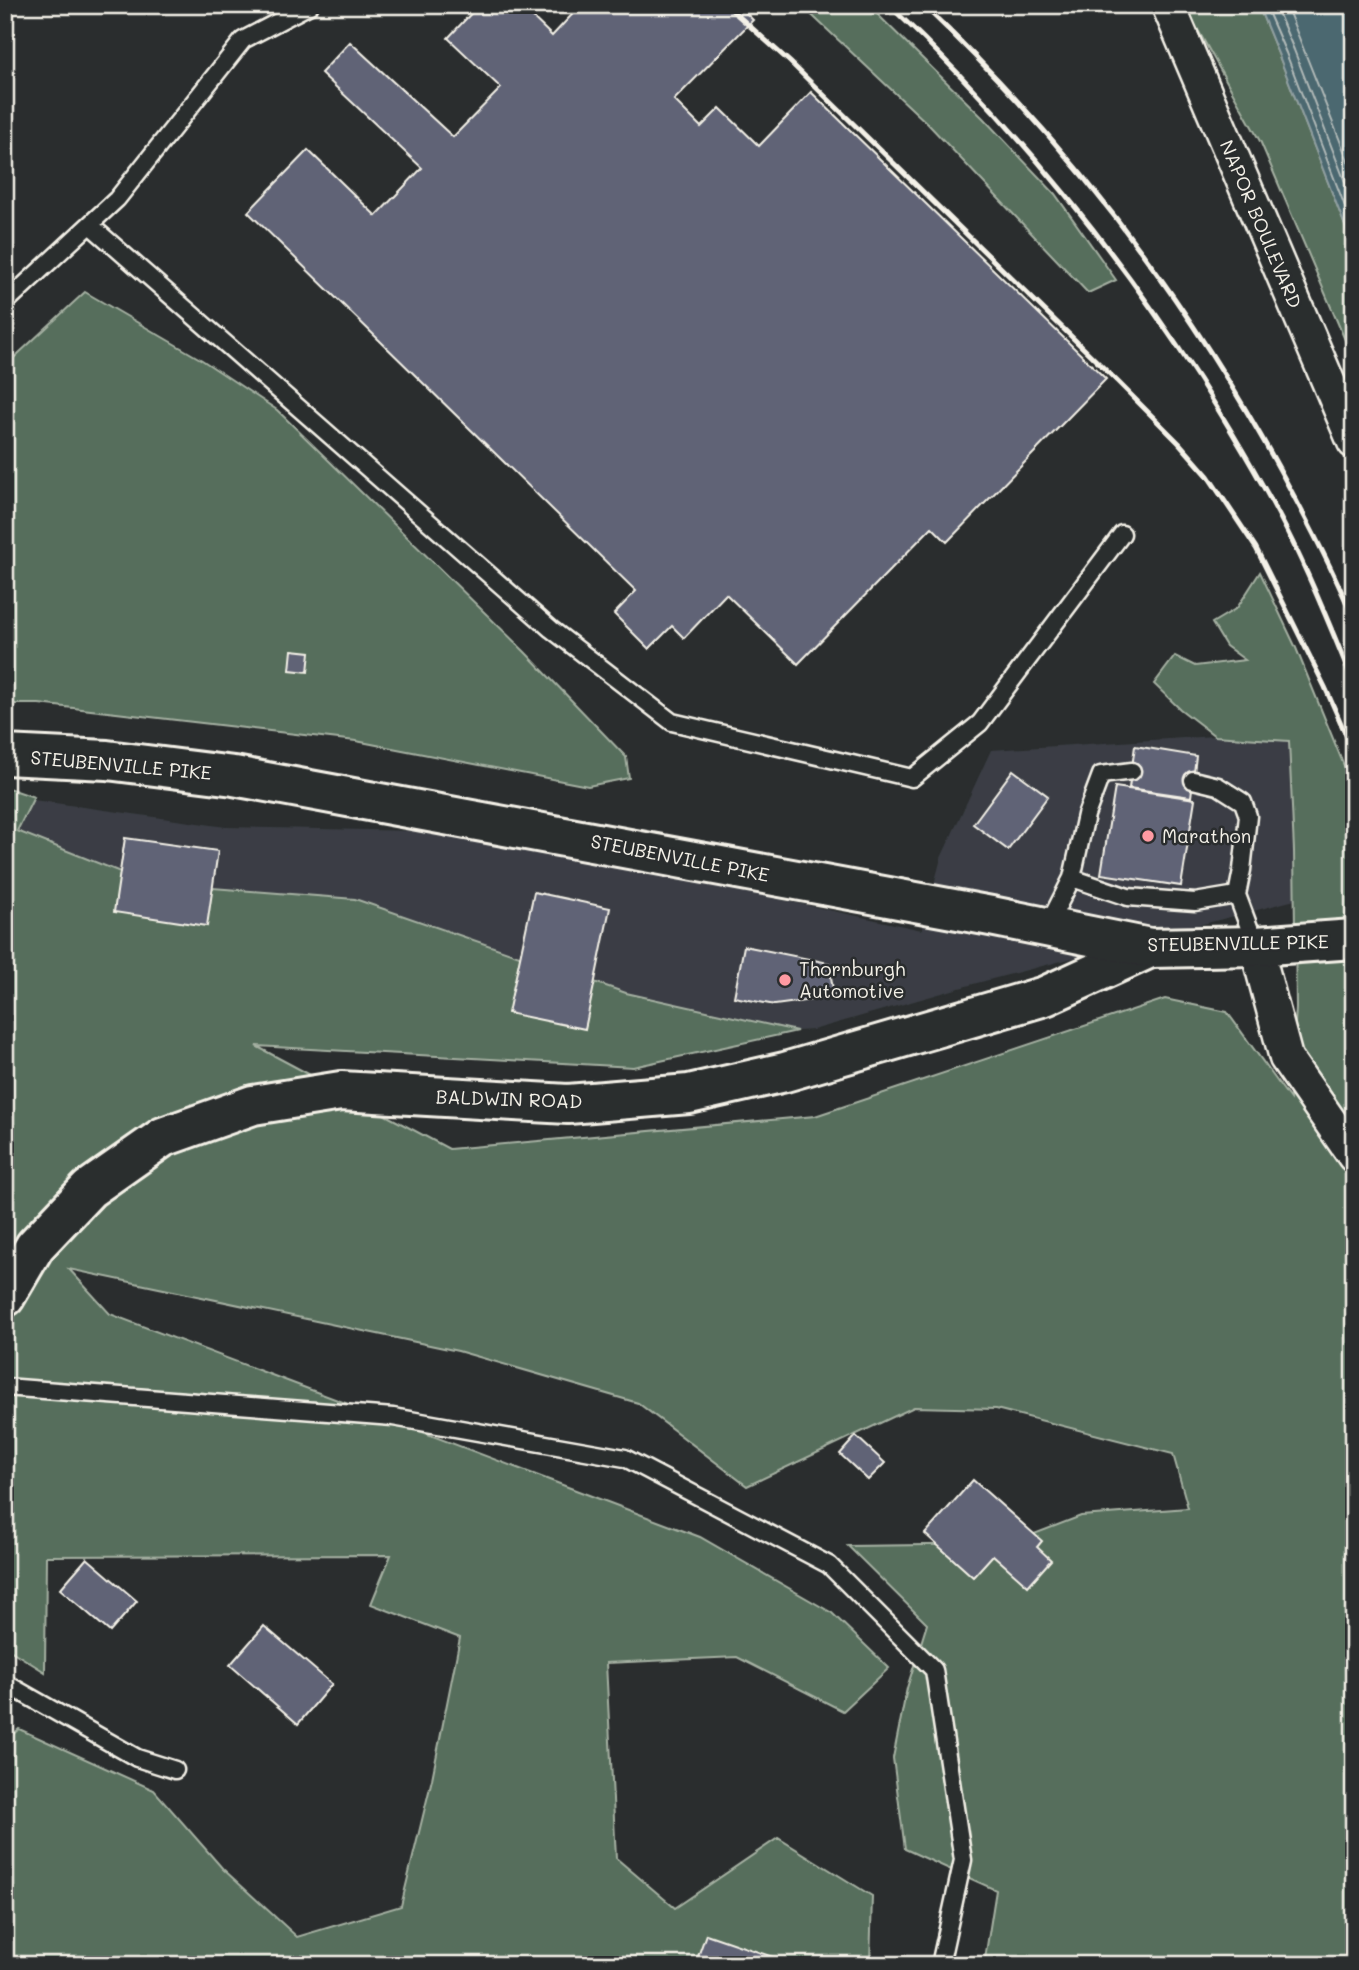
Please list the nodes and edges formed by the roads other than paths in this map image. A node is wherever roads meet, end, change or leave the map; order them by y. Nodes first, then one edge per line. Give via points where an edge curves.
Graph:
1 (310, 5) edge
2 (1168, 5) edge
3 (90, 225) junction
4 (5, 303) edge
5 (1354, 442) edge
6 (1122, 534) dead end
7 (5, 755) edge
8 (1132, 771) dead end
9 (1193, 780) dead end
10 (1072, 878) junction
11 (1237, 895) junction
12 (1047, 928) junction
13 (1354, 939) edge
14 (1256, 946) junction
15 (1150, 948) junction
16 (1354, 1156) edge
17 (5, 1297) edge
18 (5, 1387) edge
19 (5, 1683) edge
20 (175, 1770) dead end
21 (940, 1965) edge

1 - 3 lane via 243,40 117,199
2 - 5 street, NAPOR BOULEVARD
3 - 4 lane
3 - 6 lane via 551,629 672,722 912,778 980,723
7 - 12 main road, STEUBENVILLE PIKE via 107,760 234,776
8 - 10 lane via 1101,775 1086,814
9 - 11 lane via 1218,786 1243,802 1248,816
10 - 11 lane via 1128,897 1195,902
10 - 12 lane
11 - 14 lane
12 - 15 main road, STEUBENVILLE PIKE
13 - 14 main road, STEUBENVILLE PIKE
14 - 15 main road, STEUBENVILLE PIKE
14 - 16 street via 1286,1058
15 - 17 main road, BALDWIN ROAD via 1045,996 785,1072 689,1094 568,1104 341,1091 253,1105 163,1137 89,1189 35,1246
18 - 21 lane via 393,1417 625,1458 829,1565 934,1670 963,1860
19 - 20 lane via 136,1758

